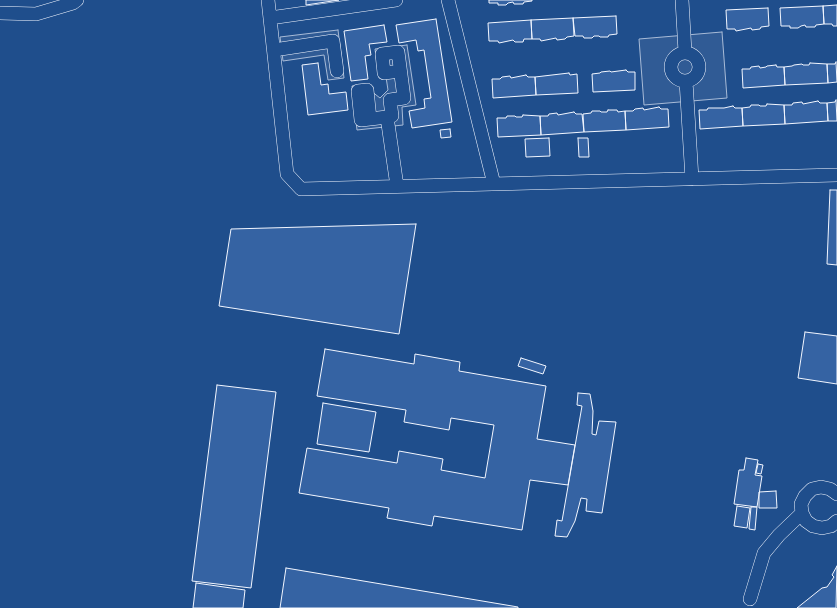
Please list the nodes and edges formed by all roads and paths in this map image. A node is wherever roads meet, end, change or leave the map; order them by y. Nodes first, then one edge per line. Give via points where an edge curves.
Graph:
1 (77, 0) edge
2 (268, 0) edge
3 (396, 0) edge
4 (448, 0) edge
5 (682, 0) edge
6 (0, 12) edge
7 (270, 18) junction
8 (274, 50) junction
9 (684, 52) junction
10 (337, 72) dead end
11 (400, 72) dead end
12 (686, 81) junction
13 (387, 117) junction
14 (370, 119) dead end
15 (837, 175) edge
16 (692, 179) junction
17 (494, 184) junction
18 (397, 186) junction
19 (837, 494) edge
20 (802, 513) junction
21 (835, 524) edge
22 (750, 599) dead end

1 - 6 street via 36,14
2 - 7 street
3 - 7 street
4 - 17 street
5 - 9 street
7 - 8 street
8 - 10 street via 333,41
8 - 18 street via 287,174 301,189
9 - 12 street via 673,59 671,67 674,76
9 - 12 street via 696,57 700,69 697,75
11 - 13 street via 404,98 390,100 392,116
12 - 16 street
13 - 14 street
13 - 18 street
15 - 16 street
16 - 17 street
17 - 18 street
19 - 20 street via 821,487 812,490 801,504
20 - 21 street via 806,521 813,526 822,528
20 - 22 street via 764,553

